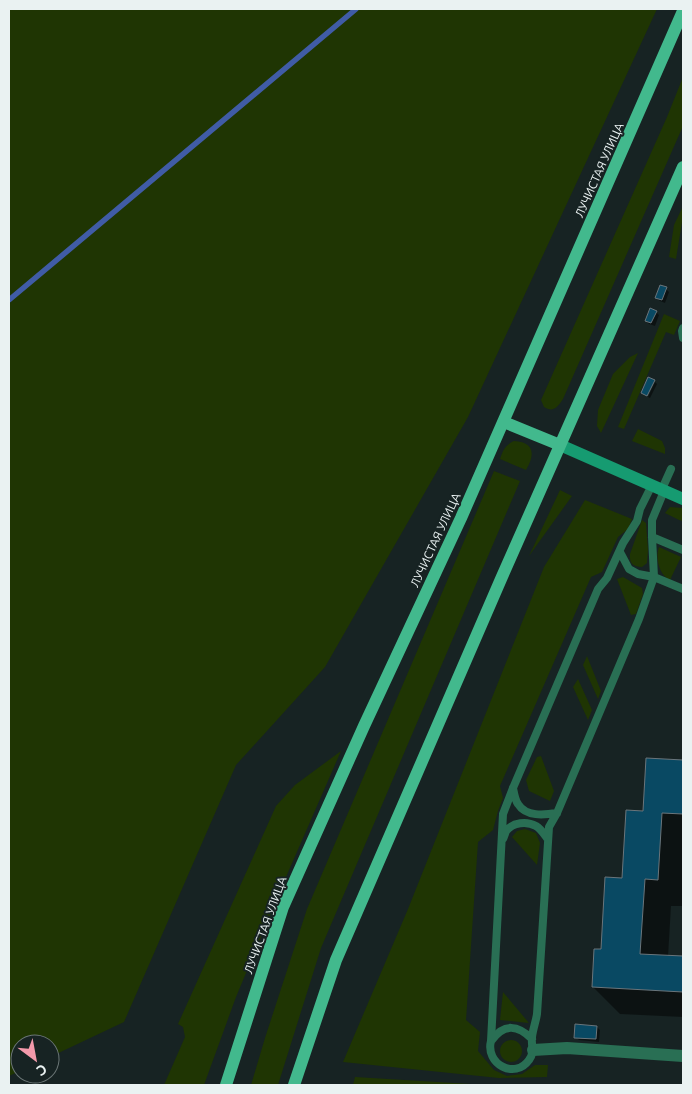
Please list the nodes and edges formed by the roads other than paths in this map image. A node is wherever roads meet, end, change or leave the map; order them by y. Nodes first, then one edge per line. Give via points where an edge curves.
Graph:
1 (683, 11) edge
2 (683, 167) edge
3 (683, 328) edge
4 (683, 338) edge
5 (504, 422) junction
6 (560, 445) junction
7 (670, 469) dead end
8 (659, 488) junction
9 (683, 499) edge
10 (652, 537) junction
11 (683, 550) edge
12 (620, 552) junction
13 (654, 577) junction
14 (683, 589) edge
15 (513, 788) junction
16 (557, 812) junction
17 (548, 838) junction
18 (501, 843) junction
19 (492, 1041) junction
20 (532, 1044) junction
21 (683, 1056) edge
22 (226, 1085) edge
23 (294, 1085) edge

1 - 5 main road, ЛУЧИСТАЯ УЛИЦА
2 - 6 main road
3 - 4 lane
5 - 6 main road
5 - 22 main road, ЛУЧИСТАЯ УЛИЦА via 283,907
6 - 8 street
6 - 23 main road via 336,960
7 - 8 lane
8 - 9 street
8 - 10 lane
8 - 12 lane via 640,509
10 - 11 lane
10 - 13 lane
12 - 13 lane via 629,569
12 - 15 lane via 598,589
13 - 14 lane
13 - 16 lane
15 - 16 lane via 518,805 528,812 542,815
15 - 18 lane via 503,814
16 - 17 lane via 548,826
17 - 18 lane via 528,823 513,825
17 - 20 lane via 538,1014
18 - 19 lane
19 - 20 lane via 506,1028 518,1028 526,1032
19 - 20 lane via 490,1047 495,1062 510,1070 528,1061
20 - 21 street

